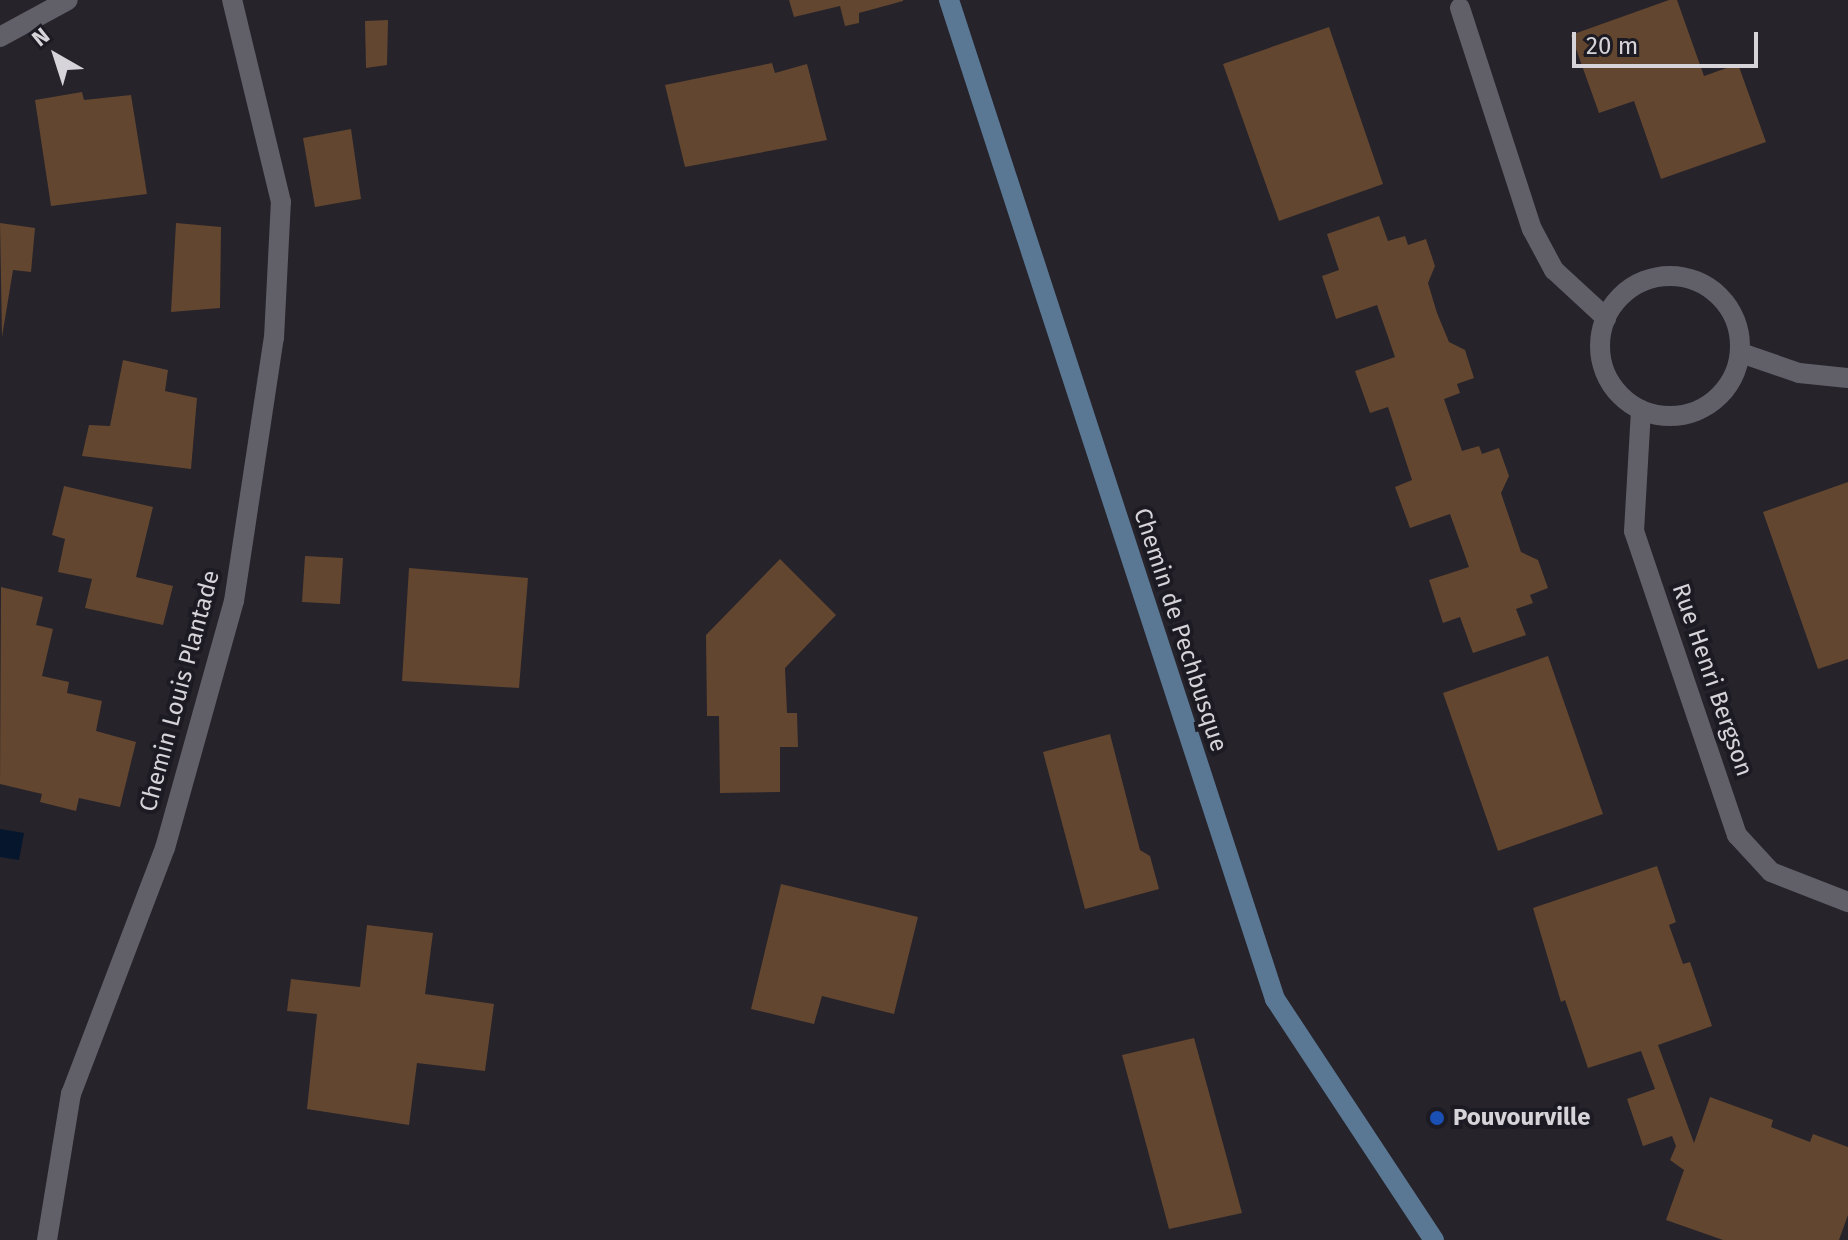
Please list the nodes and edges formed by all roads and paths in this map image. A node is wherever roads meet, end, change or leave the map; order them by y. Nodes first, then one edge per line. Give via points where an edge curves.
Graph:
1 (68, 0) edge
2 (232, 0) edge
3 (949, 0) edge
4 (1460, 8) dead end
5 (0, 37) edge
6 (1606, 318) junction
7 (1741, 353) junction
8 (1848, 378) edge
9 (1641, 410) junction
10 (1848, 902) edge
11 (47, 1240) edge
12 (1434, 1240) edge

1 - 5 street
2 - 11 street, Chemin Louis Plantade via 281,202 274,338 234,601 165,848 71,1094
3 - 12 street, Chemin de Pechbusque via 1275,999
4 - 6 street via 1532,229 1554,270
6 - 7 street via 1617,299 1655,277 1699,281 1731,310
6 - 9 street via 1602,361 1609,381
7 - 8 street via 1799,373
7 - 9 street via 1735,375 1705,407 1684,414
9 - 10 street, Rue Henri Bergson via 1634,531 1737,835 1771,872

